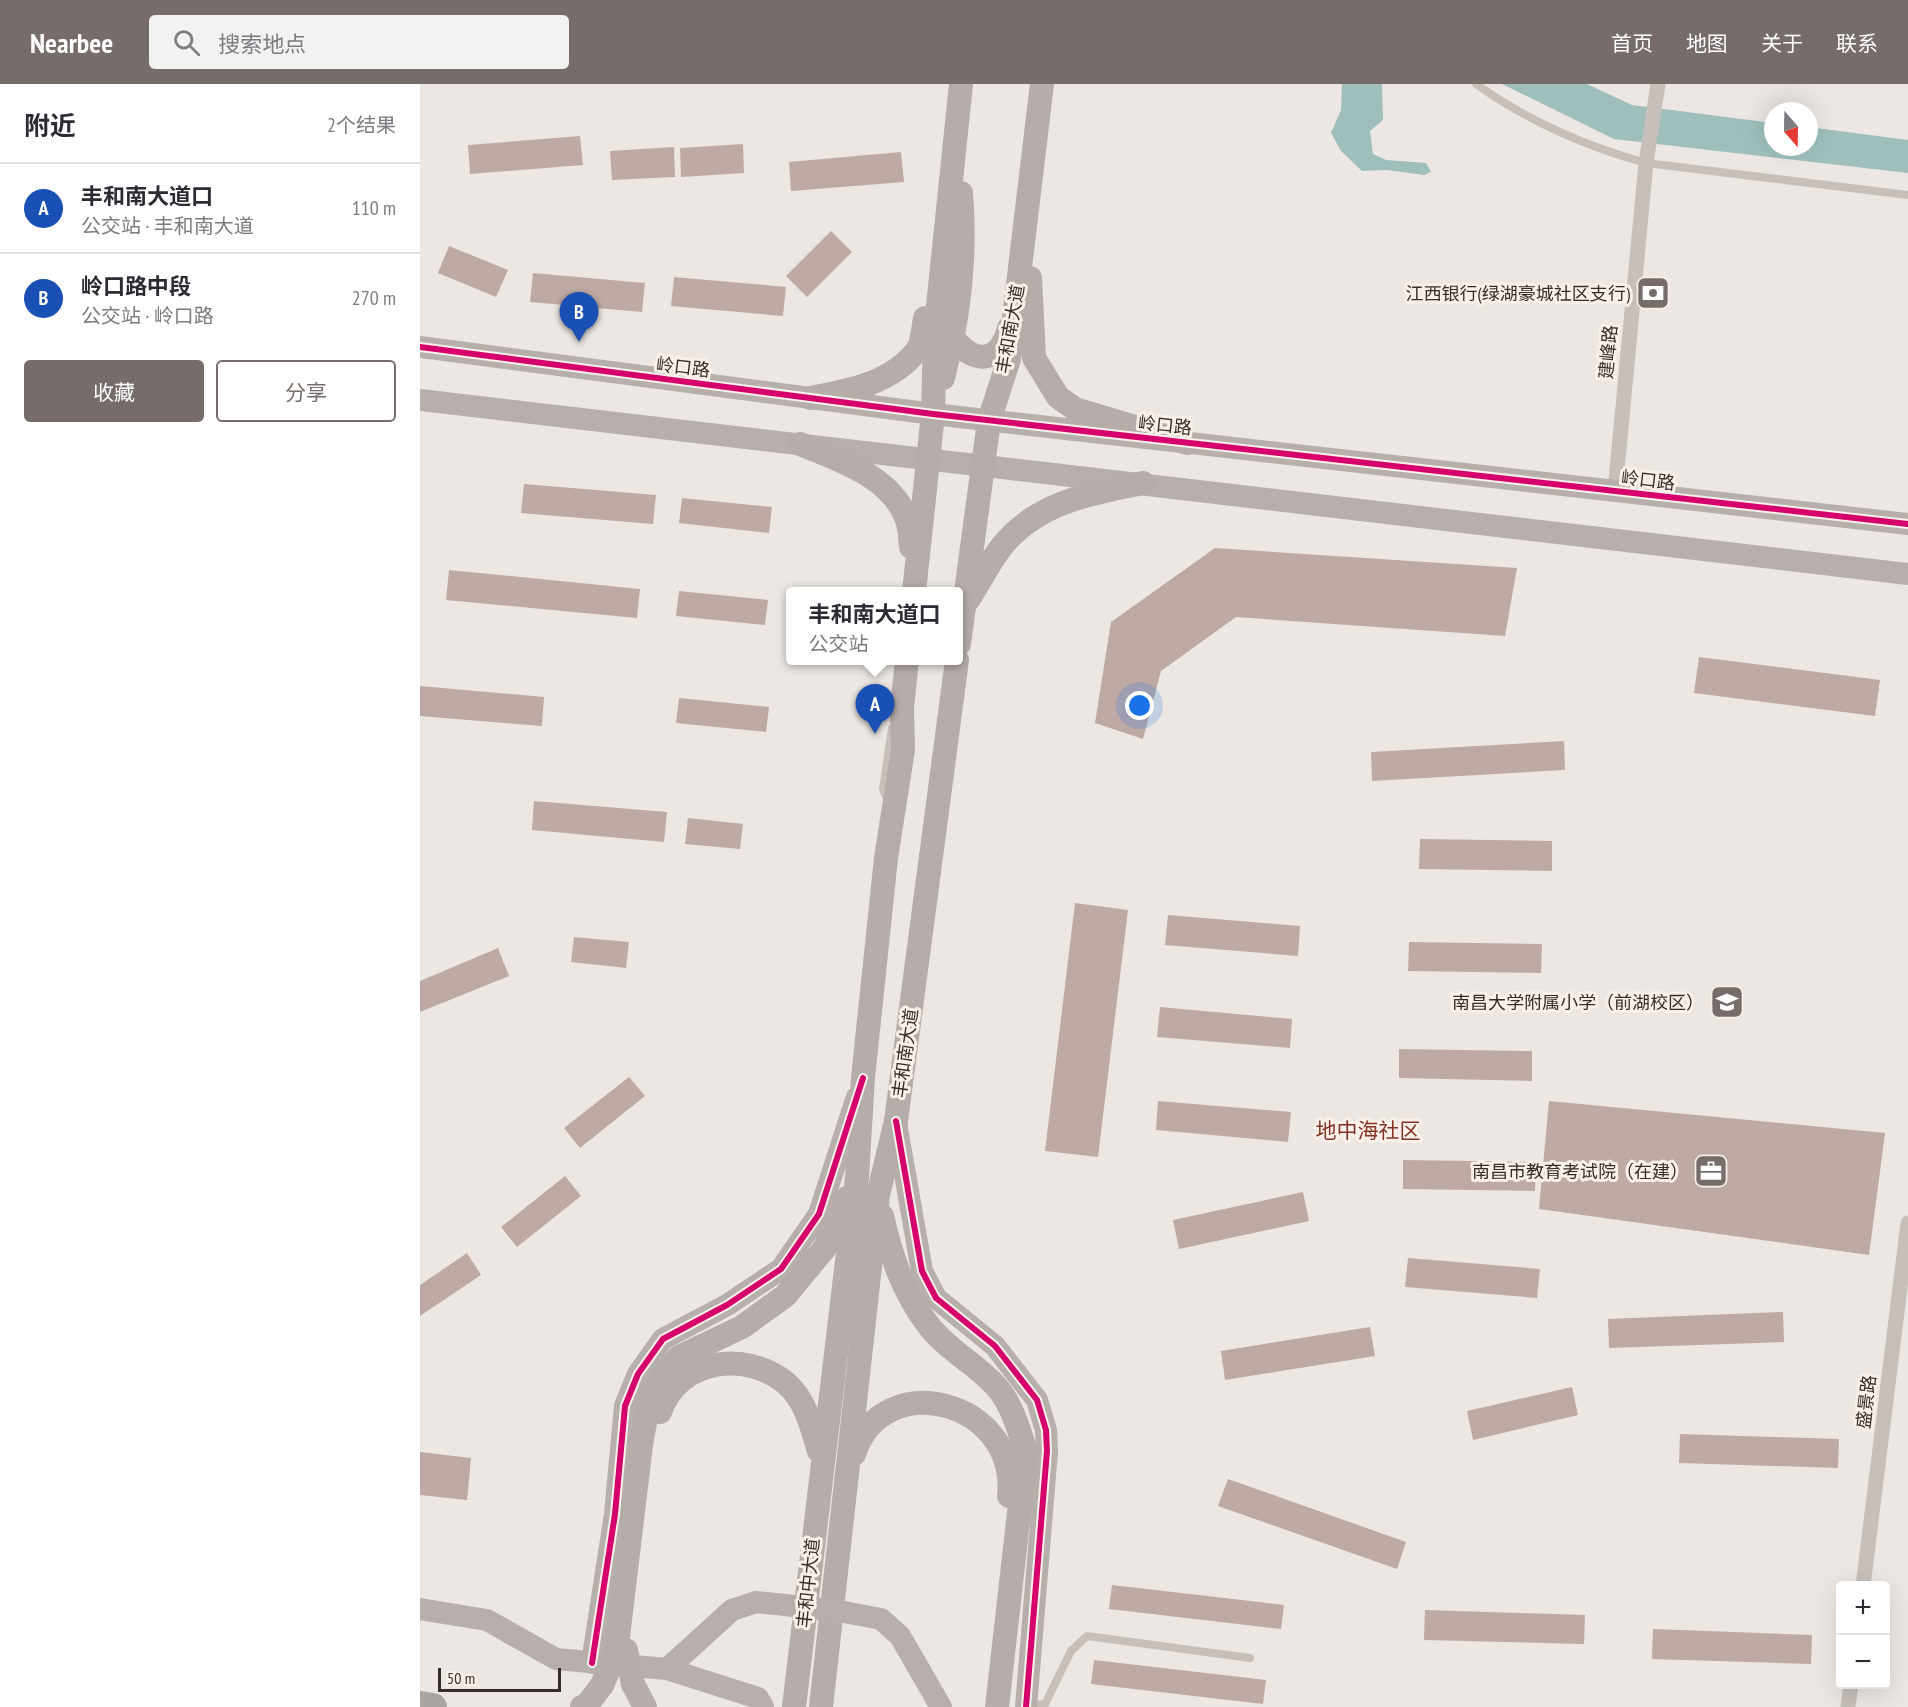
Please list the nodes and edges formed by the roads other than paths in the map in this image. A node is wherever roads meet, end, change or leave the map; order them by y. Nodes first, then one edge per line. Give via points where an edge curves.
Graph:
1 (961, 84) edge
2 (1042, 84) edge
3 (1476, 84) edge
4 (1658, 84) edge
5 (956, 137) junction
6 (1646, 163) junction
7 (1908, 195) edge
8 (948, 207) junction
9 (1027, 208) junction
10 (940, 285) junction
11 (1017, 293) junction
12 (953, 339) junction
13 (420, 347) edge
14 (811, 398) junction
15 (420, 400) edge
16 (933, 414) junction
17 (989, 421) junction
18 (1188, 443) junction
19 (800, 444) junction
20 (928, 459) junction
21 (983, 464) junction
22 (1143, 483) junction
23 (1615, 491) junction
24 (1908, 524) edge
25 (1908, 574) edge
26 (915, 584) edge
27 (964, 607) junction
28 (963, 614) edge
29 (906, 665) edge
30 (956, 665) edge
31 (863, 1078) junction
32 (896, 1121) junction
33 (857, 1177) junction
34 (878, 1195) junction
35 (1908, 1223) edge
36 (822, 1459) junction
37 (846, 1479) junction
38 (1864, 1581) edge
39 (420, 1610) edge
40 (621, 1652) junction
41 (1250, 1658) dead end
42 (666, 1669) junction
43 (597, 1674) junction
44 (1850, 1689) edge
45 (420, 1706) edge
46 (1848, 1706) edge
47 (433, 1707) edge
48 (582, 1707) edge
49 (645, 1707) edge
50 (763, 1707) edge
51 (794, 1707) edge
52 (820, 1707) edge
53 (941, 1707) edge
54 (985, 1707) edge
55 (997, 1707) edge
56 (1027, 1707) edge

1 - 5 main road
2 - 9 main road, 丰和南大道
3 - 6 lane via 1506,106 1611,153
4 - 6 street, 建峰路
5 - 8 main road
5 - 12 main road via 963,226
6 - 7 lane
6 - 23 street, 建峰路
8 - 10 main road
8 - 14 main road via 919,348 897,369 860,389
9 - 11 main road, 丰和南大道
9 - 18 main road via 1034,358 1058,397 1075,409
10 - 12 main road via 946,325
10 - 16 main road
11 - 12 main road via 1005,344 989,357 966,353
11 - 17 main road, 丰和南大道 via 1009,359
12 - 16 main road
13 - 14 street, 岭口路
14 - 16 street, 岭口路
15 - 19 street
16 - 17 street, 岭口路
16 - 20 main road
17 - 18 street, 岭口路
17 - 21 main road, 丰和南大道
18 - 23 street, 岭口路
19 - 20 street
19 - 26 main road via 865,472 894,498 907,519
20 - 21 street
20 - 26 main road
21 - 22 street
21 - 27 main road, 丰和南大道
22 - 25 street
22 - 27 main road via 1088,494 1046,508 1004,544
23 - 24 street, 岭口路
27 - 28 main road, 丰和南大道
29 - 31 main road, 丰和南大道 via 903,750 892,815
30 - 32 main road, 丰和南大道
31 - 33 main road, 丰和南大道
31 - 43 street via 819,1214 781,1269 727,1305 663,1339 638,1374 625,1406
32 - 34 main road, 丰和南大道
32 - 56 street via 922,1271 936,1298 995,1346 1037,1400 1046,1430
33 - 36 main road, 丰和南大道
33 - 40 main road via 824,1249 785,1296 742,1327 679,1357 650,1394 641,1445
34 - 37 main road, 丰和南大道
34 - 55 main road via 889,1248 905,1288 929,1327 1000,1392 1026,1451
35 - 38 street, 盛景路
36 - 40 main road via 808,1413 795,1394 788,1385 754,1365 724,1362 699,1370 676,1386 664,1401 650,1439
36 - 51 main road, 丰和中大道
37 - 52 main road, 丰和中大道
37 - 54 main road via 859,1441 874,1420 904,1404 943,1404 969,1415 995,1436 1007,1462 1010,1487
39 - 43 street via 487,1620 556,1659
40 - 43 main road, bridge
40 - 49 main road, bridge
41 - 56 lane via 1087,1636 1071,1651 1045,1704
42 - 43 street
42 - 50 street via 758,1698
42 - 53 street, bridge via 732,1610 756,1602 844,1612 881,1619 900,1636
43 - 48 main road via 587,1705
44 - 46 street
45 - 47 highway

